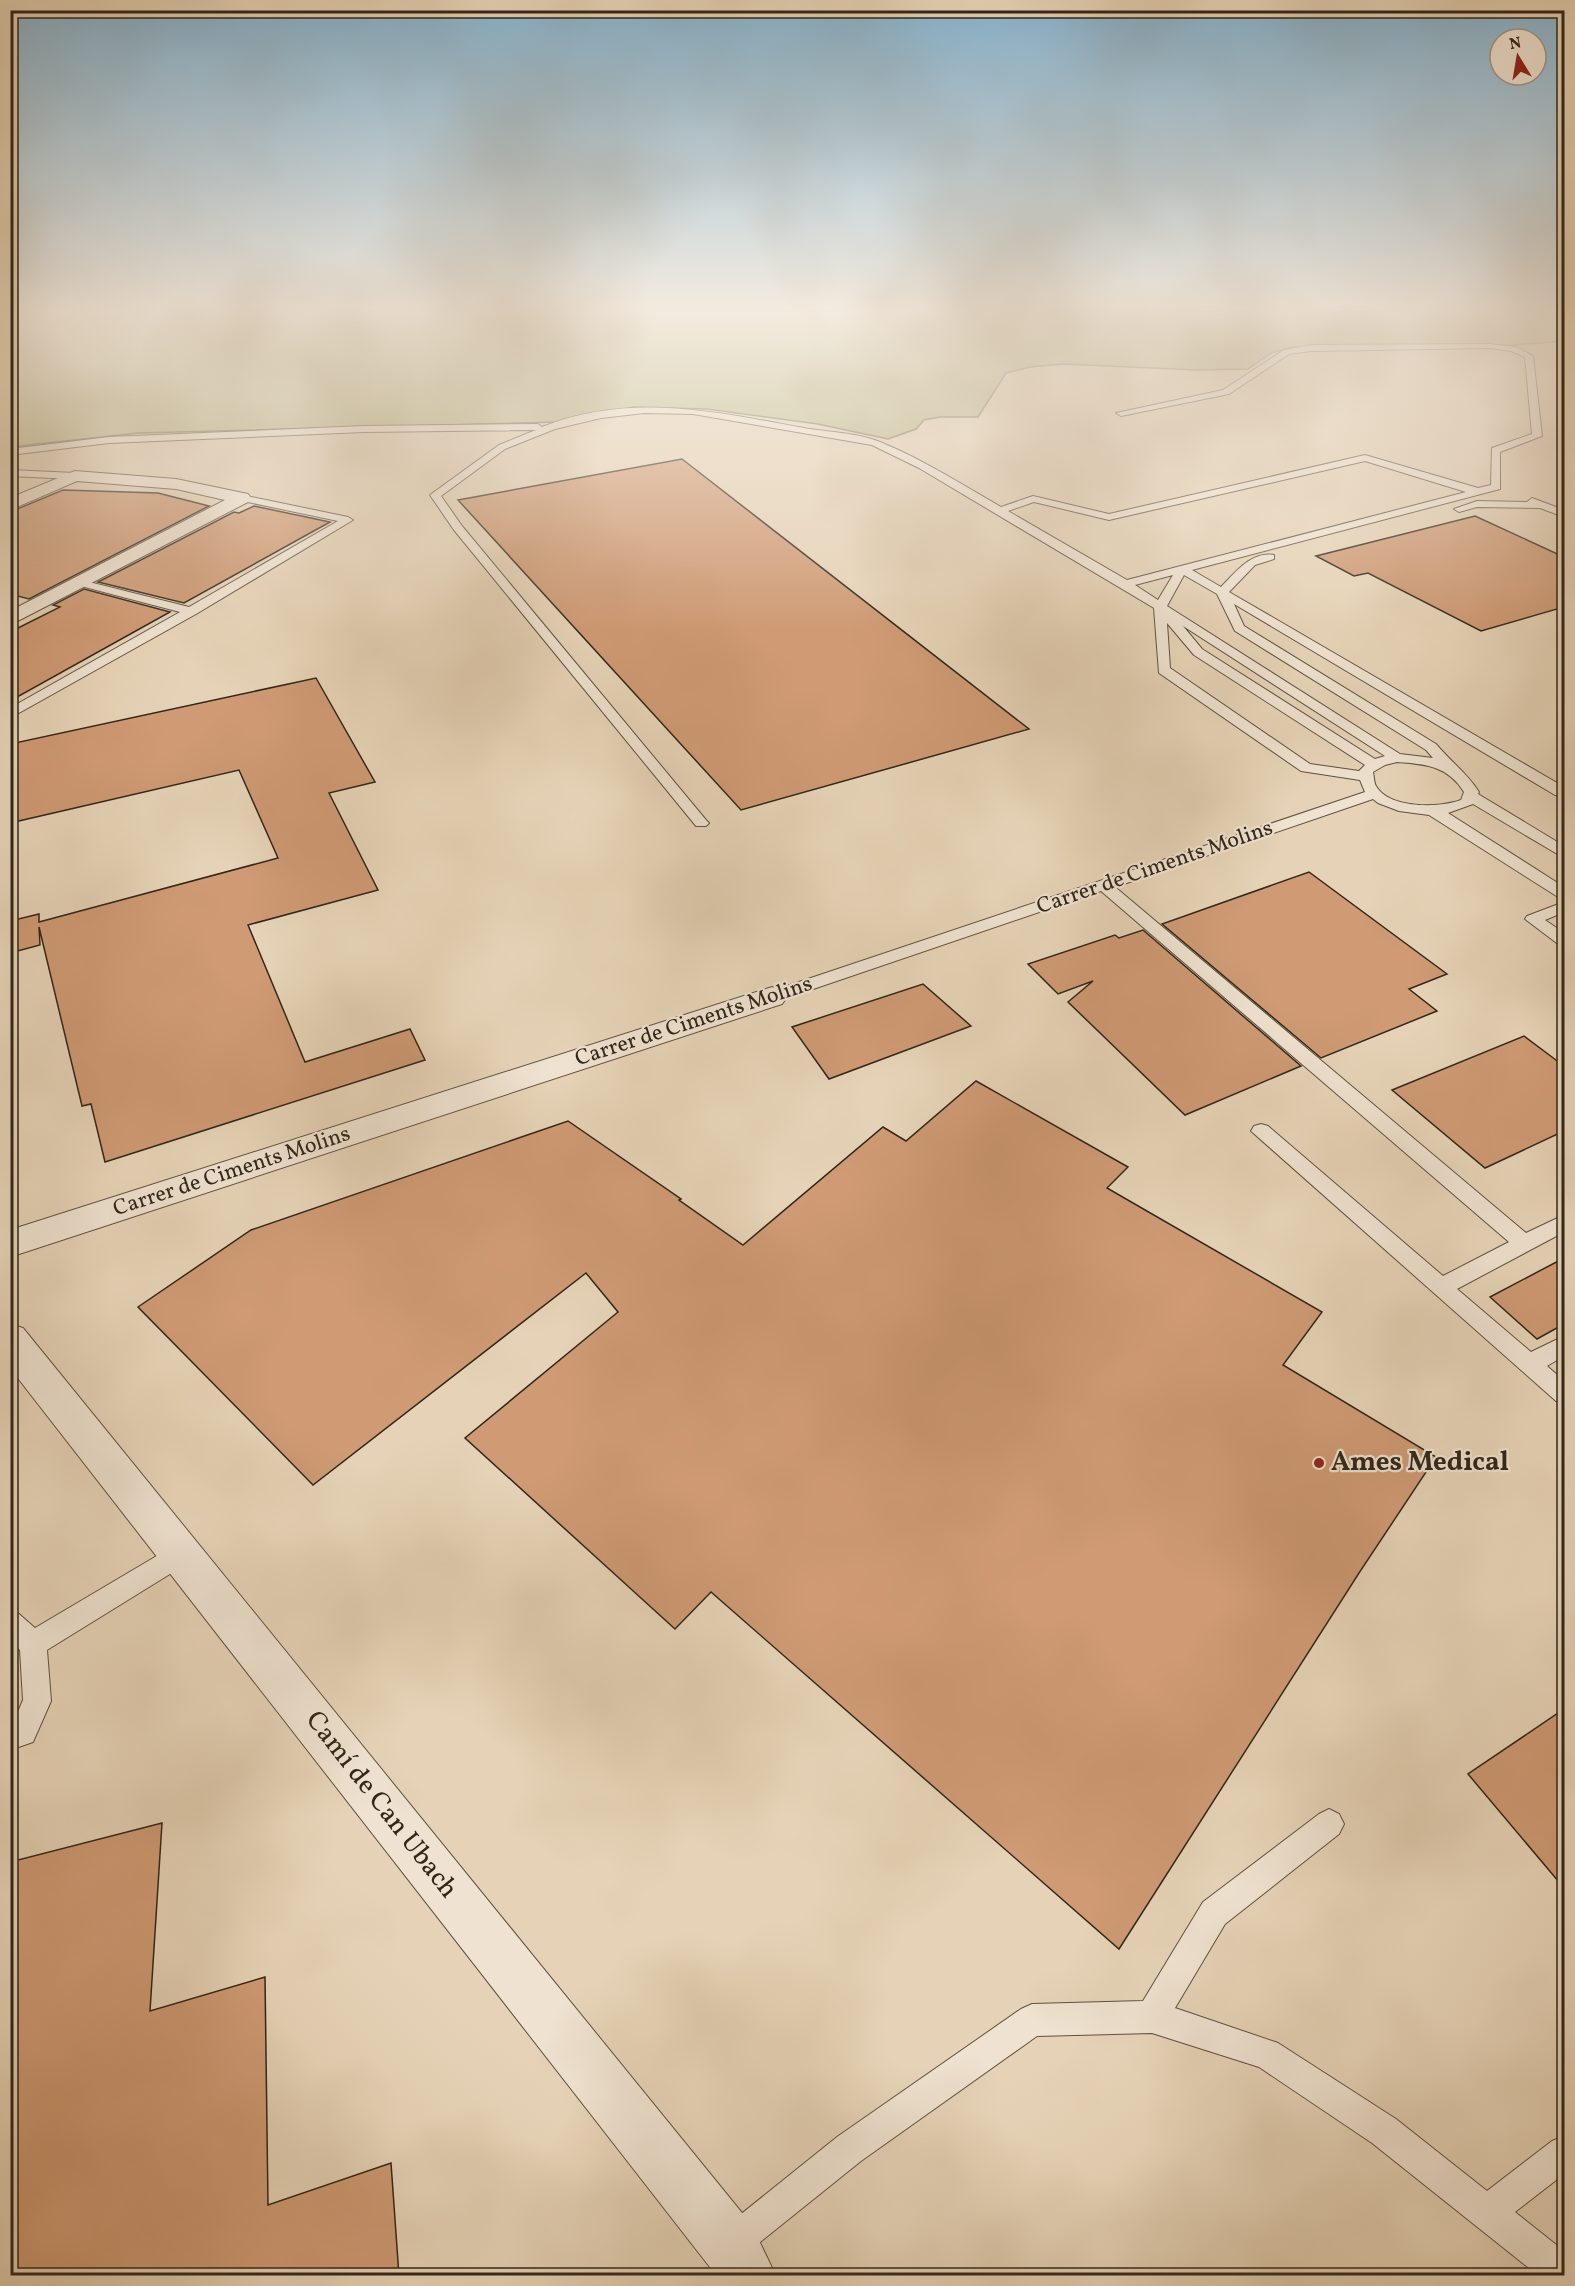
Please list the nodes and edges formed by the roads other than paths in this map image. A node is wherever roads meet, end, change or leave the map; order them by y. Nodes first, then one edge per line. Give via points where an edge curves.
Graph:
1 (590, 418) edge
2 (731, 418) edge
3 (1535, 418) edge
4 (552, 427) junction
5 (10, 452) edge
6 (10, 473) edge
7 (75, 476) junction
8 (1506, 491) junction
9 (1479, 492) junction
10 (242, 498) junction
11 (10, 505) edge
12 (1542, 505) junction
13 (999, 511) junction
14 (1564, 514) edge
15 (1182, 569) junction
16 (81, 583) junction
17 (1125, 584) junction
18 (1222, 593) junction
19 (1161, 607) junction
20 (192, 611) junction
21 (10, 619) edge
22 (10, 714) edge
23 (1397, 758) junction
24 (1448, 768) junction
25 (1369, 770) junction
26 (1564, 791) edge
27 (1376, 793) junction
28 (1471, 796) junction
29 (1435, 812) junction
30 (701, 823) dead end
31 (1564, 852) edge
32 (1103, 885) junction
33 (1564, 894) edge
34 (1564, 907) edge
35 (1564, 940) edge
36 (772, 997) joint
37 (1261, 1131) dead end
38 (1564, 1223) edge
39 (1524, 1243) junction
40 (10, 1244) edge
41 (1441, 1287) junction
42 (10, 1339) edge
43 (1564, 1345) edge
44 (1530, 1364) junction
45 (1564, 1394) edge
46 (182, 1552) junction
47 (10, 1623) edge
48 (33, 1644) junction
49 (10, 1736) edge
50 (1329, 1824) dead end
51 (1152, 2017) junction
52 (1564, 2153) edge
53 (1487, 2212) junction
54 (738, 2260) edge
55 (1564, 2273) edge

1 - 4 lane
2 - 13 lane via 875,443
3 - 8 lane via 1537,436 1494,450
4 - 5 lane via 364,429 109,440
4 - 30 lane via 502,447 435,495
6 - 7 lane
7 - 10 street via 176,484
7 - 11 street
8 - 9 lane
8 - 12 lane
9 - 13 lane via 1365,458 1109,517 1034,500
9 - 15 lane
10 - 16 street
10 - 20 lane via 348,520
12 - 14 lane
12 - 18 lane via 1477,504 1251,563
13 - 17 lane
15 - 17 lane
15 - 18 lane
15 - 19 lane
16 - 20 lane
16 - 21 street
17 - 19 lane
18 - 24 lane via 1239,628 1431,747
18 - 26 lane
19 - 23 lane
19 - 25 lane via 1198,651
19 - 25 lane via 1164,670 1306,768
20 - 22 lane
23 - 24 lane
23 - 25 lane
24 - 28 lane via 1462,777
25 - 27 lane via 1368,785
27 - 29 lane via 1406,808
27 - 32 lane, Carrer de Ciments Molins
28 - 29 lane via 1458,808
28 - 31 lane
29 - 33 lane
32 - 36 lane, Carrer de Ciments Molins
32 - 39 lane
34 - 35 lane via 1533,919
36 - 40 street, Carrer de Ciments Molins
37 - 41 lane
38 - 39 lane
39 - 41 lane
41 - 44 lane
42 - 46 street, Camí de Can Ubach
43 - 44 lane
44 - 45 lane
46 - 48 lane
46 - 54 street, Camí de Can Ubach
47 - 48 lane
48 - 49 lane via 37,1701 23,1732
50 - 51 lane via 1214,1913
51 - 53 lane via 1267,2054 1384,2131
51 - 54 lane via 1032,2020 849,2149
52 - 53 lane
53 - 55 lane

